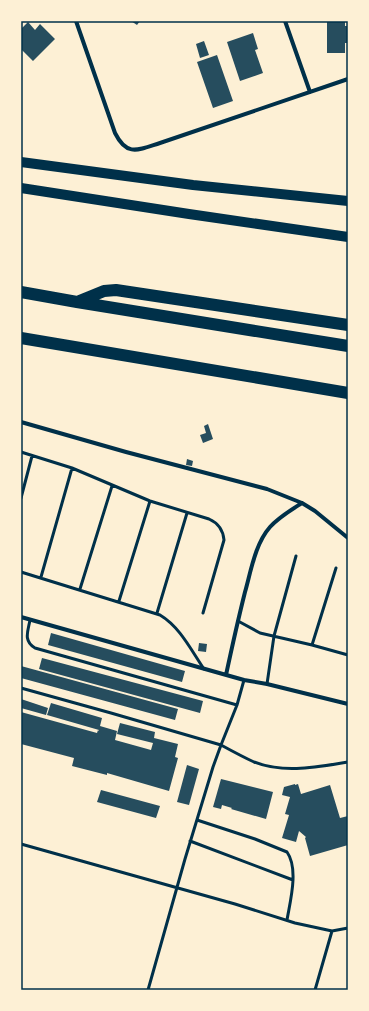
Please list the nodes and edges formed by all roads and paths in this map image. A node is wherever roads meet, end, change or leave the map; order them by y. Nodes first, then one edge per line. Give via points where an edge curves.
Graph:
1 (76, 21) edge
2 (285, 21) edge
3 (348, 80) edge
4 (310, 92) junction
5 (21, 162) edge
6 (21, 188) edge
7 (348, 201) edge
8 (348, 237) edge
9 (21, 292) edge
10 (77, 302) junction
11 (348, 325) edge
12 (21, 338) edge
13 (348, 346) edge
14 (348, 393) edge
15 (21, 422) edge
16 (21, 452) edge
17 (32, 456) junction
18 (72, 468) junction
19 (112, 486) junction
20 (21, 498) edge
21 (150, 501) junction
22 (302, 503) junction
23 (187, 513) junction
24 (348, 538) edge
25 (296, 556) dead end
26 (336, 568) dead end
27 (21, 572) edge
28 (41, 577) junction
29 (80, 589) junction
30 (119, 601) junction
31 (157, 613) junction
32 (203, 613) dead end
33 (21, 617) edge
34 (30, 620) junction
35 (238, 621) junction
36 (274, 636) junction
37 (312, 645) junction
38 (348, 655) edge
39 (204, 669) junction
40 (226, 675) junction
41 (244, 680) junction
42 (267, 684) junction
43 (21, 688) edge
44 (348, 704) edge
45 (237, 705) junction
46 (221, 745) junction
47 (348, 762) edge
48 (197, 820) junction
49 (190, 841) junction
50 (21, 844) edge
51 (293, 880) junction
52 (178, 888) junction
53 (287, 920) junction
54 (348, 928) edge
55 (332, 931) junction
56 (148, 990) edge
57 (315, 990) edge

1 - 4 street via 115,133 122,145 133,150
2 - 4 street
3 - 4 street
5 - 7 main road via 193,185
6 - 8 main road
9 - 10 highway
10 - 11 highway via 104,291 116,290
10 - 13 highway
12 - 14 highway
15 - 22 street via 266,489
16 - 17 lane
17 - 18 lane
17 - 20 lane
18 - 19 lane
18 - 28 lane
19 - 21 lane
19 - 29 lane
21 - 23 lane
21 - 30 lane
22 - 24 street via 316,511
22 - 35 street via 283,516 262,539
23 - 31 lane
23 - 32 lane via 214,522 221,527 224,536
25 - 36 lane
26 - 37 lane
27 - 28 lane
28 - 29 lane
29 - 30 lane
30 - 31 lane
31 - 39 lane via 172,624
33 - 34 street
34 - 39 street
34 - 45 lane via 26,637 29,644 35,648
35 - 36 lane via 260,633
35 - 40 street
36 - 37 lane
36 - 42 lane
37 - 38 lane
39 - 40 street
40 - 41 street
41 - 42 street
41 - 45 lane
42 - 44 street
43 - 46 lane
45 - 46 lane
46 - 47 lane via 254,762 275,768 322,767
46 - 48 lane
48 - 49 lane
48 - 51 lane via 284,850 292,862
49 - 51 lane
49 - 52 lane
50 - 52 lane
51 - 53 lane
52 - 53 lane
52 - 56 lane
53 - 55 lane
54 - 55 lane
55 - 57 lane

